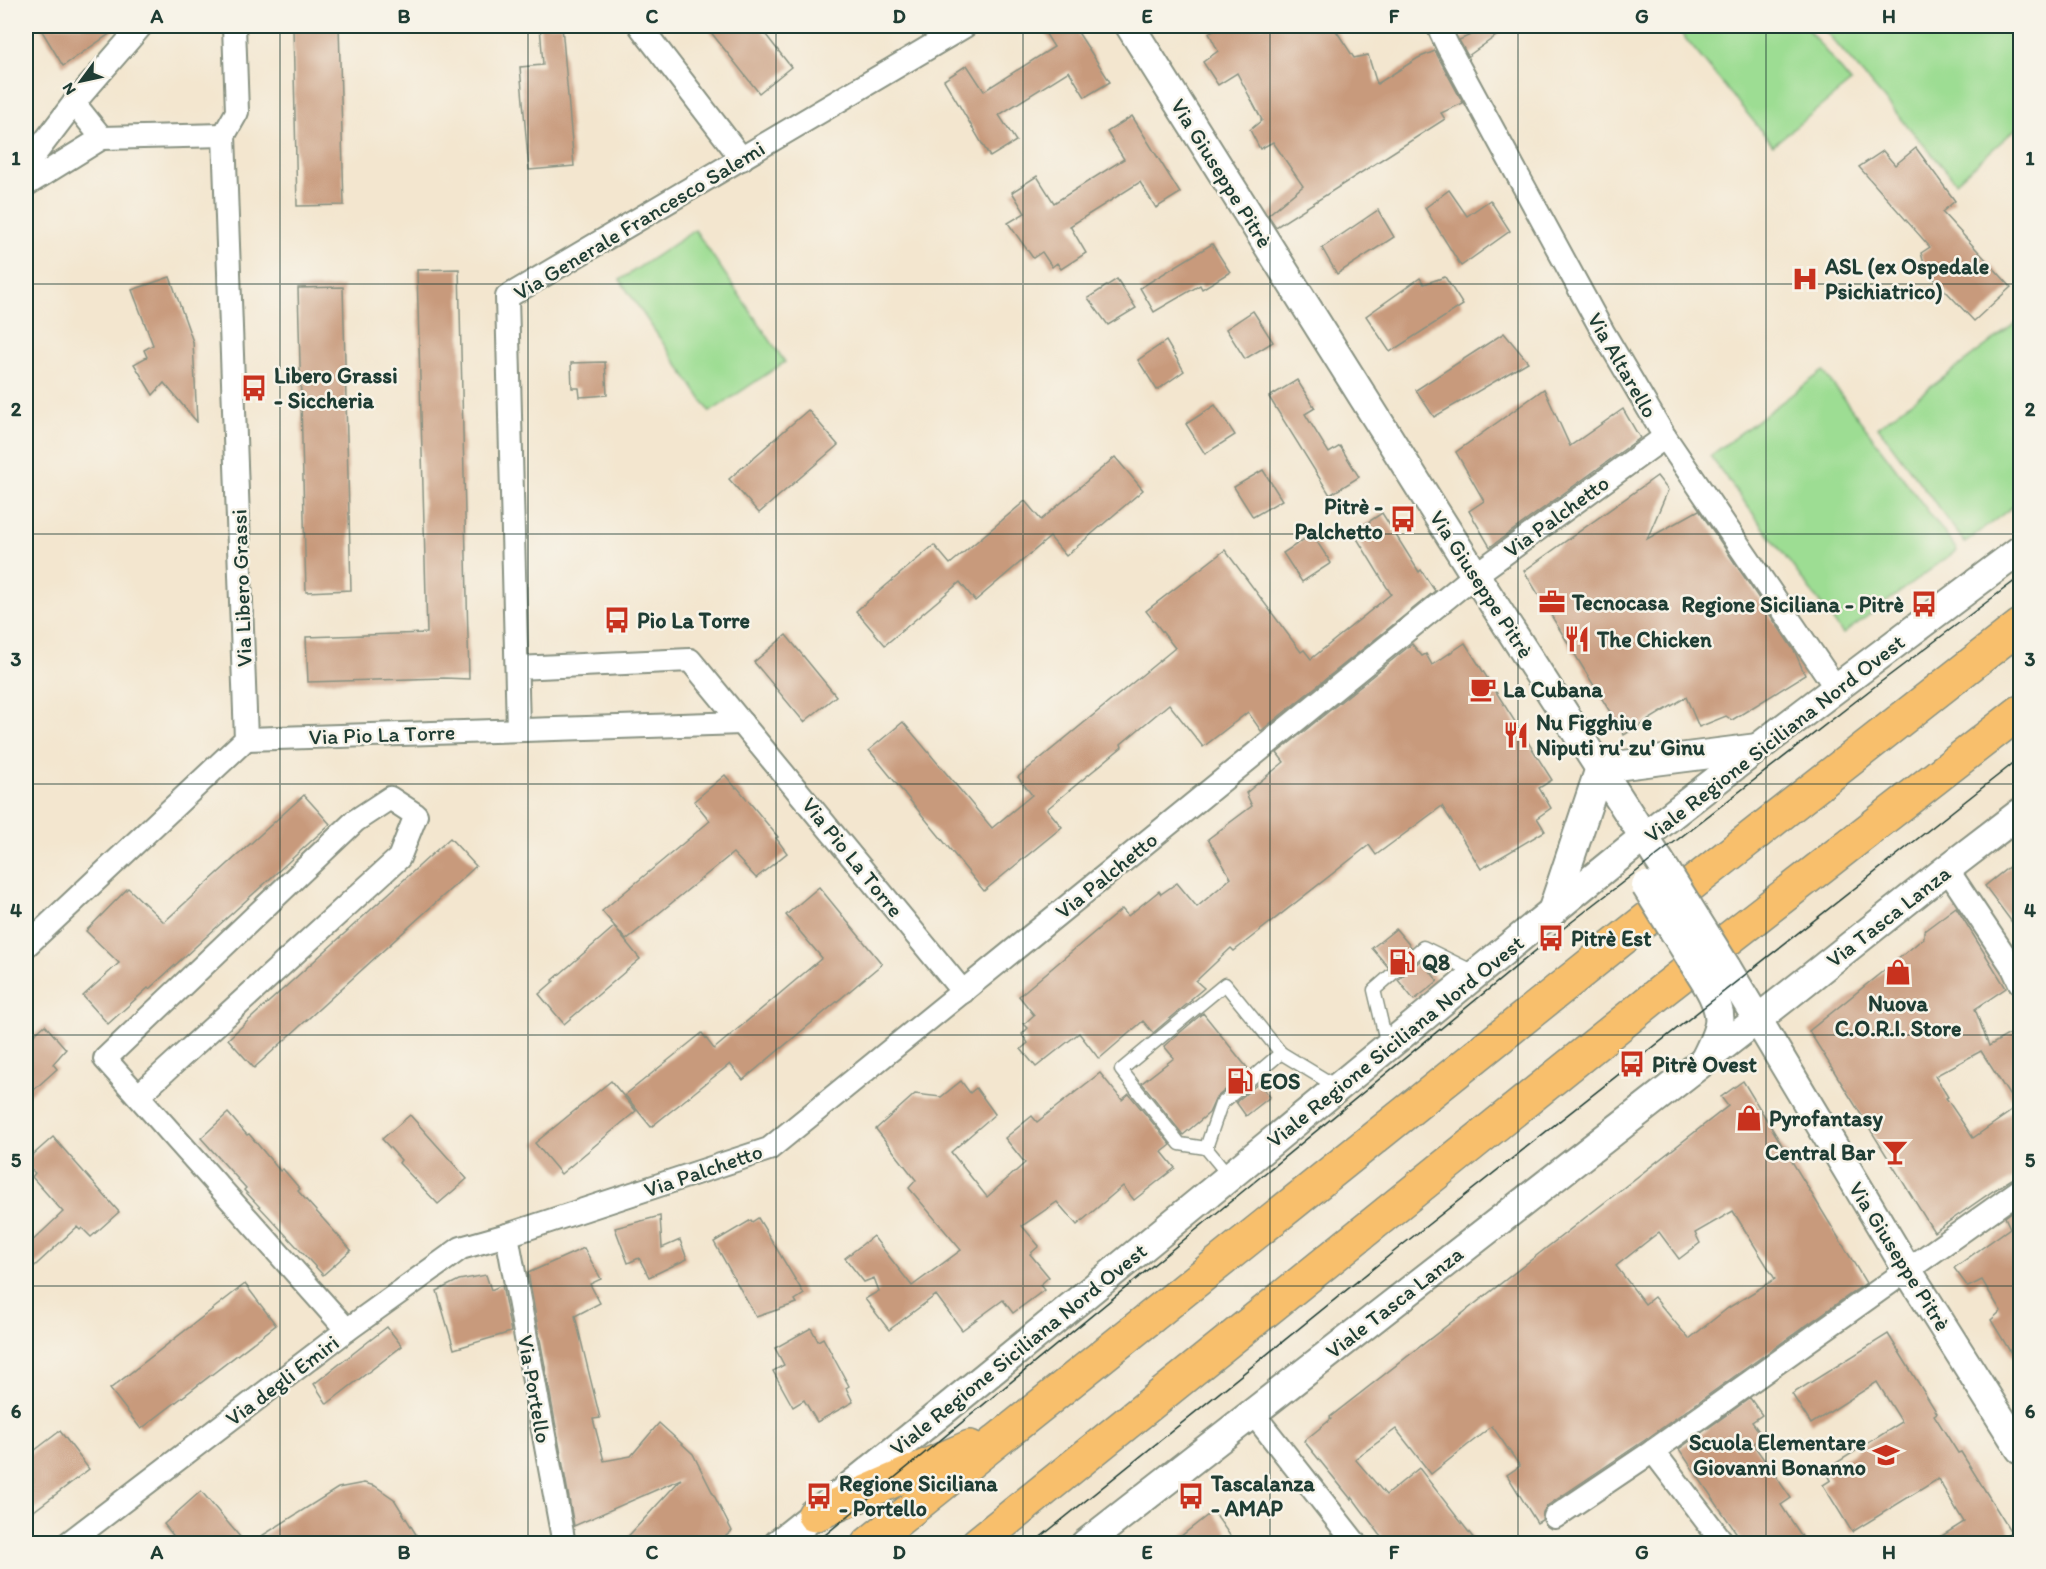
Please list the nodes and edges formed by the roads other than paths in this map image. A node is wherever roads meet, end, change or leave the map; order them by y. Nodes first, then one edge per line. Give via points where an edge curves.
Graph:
1 (141, 26) edge
2 (234, 26) edge
3 (640, 26) edge
4 (965, 26) edge
5 (1130, 26) edge
6 (1438, 26) edge
7 (74, 103) junction
8 (224, 135) junction
9 (102, 138) junction
10 (742, 159) junction
11 (26, 166) edge
12 (26, 185) edge
13 (1665, 437) junction
14 (2020, 550) edge
15 (1475, 574) junction
16 (2020, 626) edge
17 (517, 668) junction
18 (1836, 688) junction
19 (2020, 712) edge
20 (742, 723) junction
21 (518, 729) junction
22 (246, 739) junction
23 (1759, 748) junction
24 (1600, 768) junction
25 (2020, 813) edge
26 (1645, 837) junction
27 (1614, 861) junction
28 (1947, 869) junction
29 (1656, 879) junction
30 (1552, 912) junction
31 (26, 946) edge
32 (1477, 974) junction
33 (1717, 977) junction
34 (2020, 983) edge
35 (963, 992) junction
36 (1756, 1019) junction
37 (1388, 1047) junction
38 (1281, 1053) junction
39 (1704, 1060) junction
40 (1338, 1088) junction
41 (138, 1096) junction
42 (1206, 1148) junction
43 (1230, 1177) junction
44 (2020, 1190) edge
45 (507, 1235) junction
46 (1908, 1271) junction
47 (347, 1330) junction
48 (1252, 1412) junction
49 (1005, 1432) junction
50 (2020, 1449) edge
51 (1653, 1451) junction
52 (814, 1515) junction
53 (1555, 1517) dead end
54 (67, 1544) edge
55 (564, 1544) edge
56 (778, 1544) edge
57 (868, 1544) edge
58 (976, 1544) edge
59 (1085, 1544) edge
60 (1356, 1544) edge
61 (1724, 1544) edge

1 - 7 street
2 - 8 street via 237,112
3 - 10 street
4 - 10 street, Via Generale Francesco Salemi
5 - 15 street, Via Giuseppe Pitrè
6 - 13 street, Via Altarello via 1603,332
7 - 9 street
7 - 11 street
8 - 9 street
8 - 22 street, Via Libero Grassi
9 - 12 street
10 - 17 street, Via Generale Francesco Salemi via 507,297
13 - 15 street, Via Palchetto
13 - 18 street, Via Altarello
14 - 18 street, Viale Regione Siciliana Nord Ovest
15 - 24 street, Via Giuseppe Pitrè
15 - 35 street, Via Palchetto
16 - 49 main road via 1641,923
17 - 20 street, Via Pio La Torre via 690,660
17 - 21 street
18 - 23 street, Viale Regione Siciliana Nord Ovest
19 - 58 main road via 1663,990
20 - 21 street, Via Pio La Torre
20 - 35 street, Via Pio La Torre
21 - 22 street, Via Pio La Torre
22 - 31 street
23 - 24 street
23 - 26 street, Viale Regione Siciliana Nord Ovest
24 - 26 street, Via Giuseppe Pitrè
24 - 30 street
25 - 28 street, Via Tasca Lanza
26 - 27 street, Viale Regione Siciliana Nord Ovest
26 - 29 street, Via Giuseppe Pitrè
27 - 29 street, Via Giuseppe Pitrè
27 - 30 street, Viale Regione Siciliana Nord Ovest
28 - 34 street
28 - 36 street, Via Tasca Lanza
29 - 33 street, Via Giuseppe Pitrè, bridge
30 - 32 street, Viale Regione Siciliana Nord Ovest
32 - 37 street, Viale Regione Siciliana Nord Ovest
32 - 37 lane via 1423,947 1374,990
33 - 36 street, Via Giuseppe Pitrè
33 - 39 street, Via Giuseppe Pitrè via 1720,1013 1716,1036
35 - 45 street, Via Palchetto via 769,1149
36 - 39 street
36 - 46 street, Via Giuseppe Pitrè
37 - 40 street, Viale Regione Siciliana Nord Ovest
38 - 40 lane
38 - 42 lane via 1221,1104
38 - 42 lane via 1225,984 1121,1070 1180,1144
39 - 48 street, Viale Tasca Lanza
40 - 43 street, Viale Regione Siciliana Nord Ovest
41 - 41 street via 105,1059 355,821 390,798 416,815 399,858
41 - 47 street
42 - 43 lane
43 - 52 street, Viale Regione Siciliana Nord Ovest
44 - 46 street
45 - 47 street, Via degli Emiri via 461,1248
45 - 55 street, Via Portello
46 - 50 street, Via Giuseppe Pitrè
46 - 51 street
47 - 54 street, Via degli Emiri
48 - 59 street, Viale Tasca Lanza
48 - 60 street
49 - 52 main road
49 - 57 main road
51 - 53 street
51 - 61 street
52 - 56 street, Viale Regione Siciliana Nord Ovest

